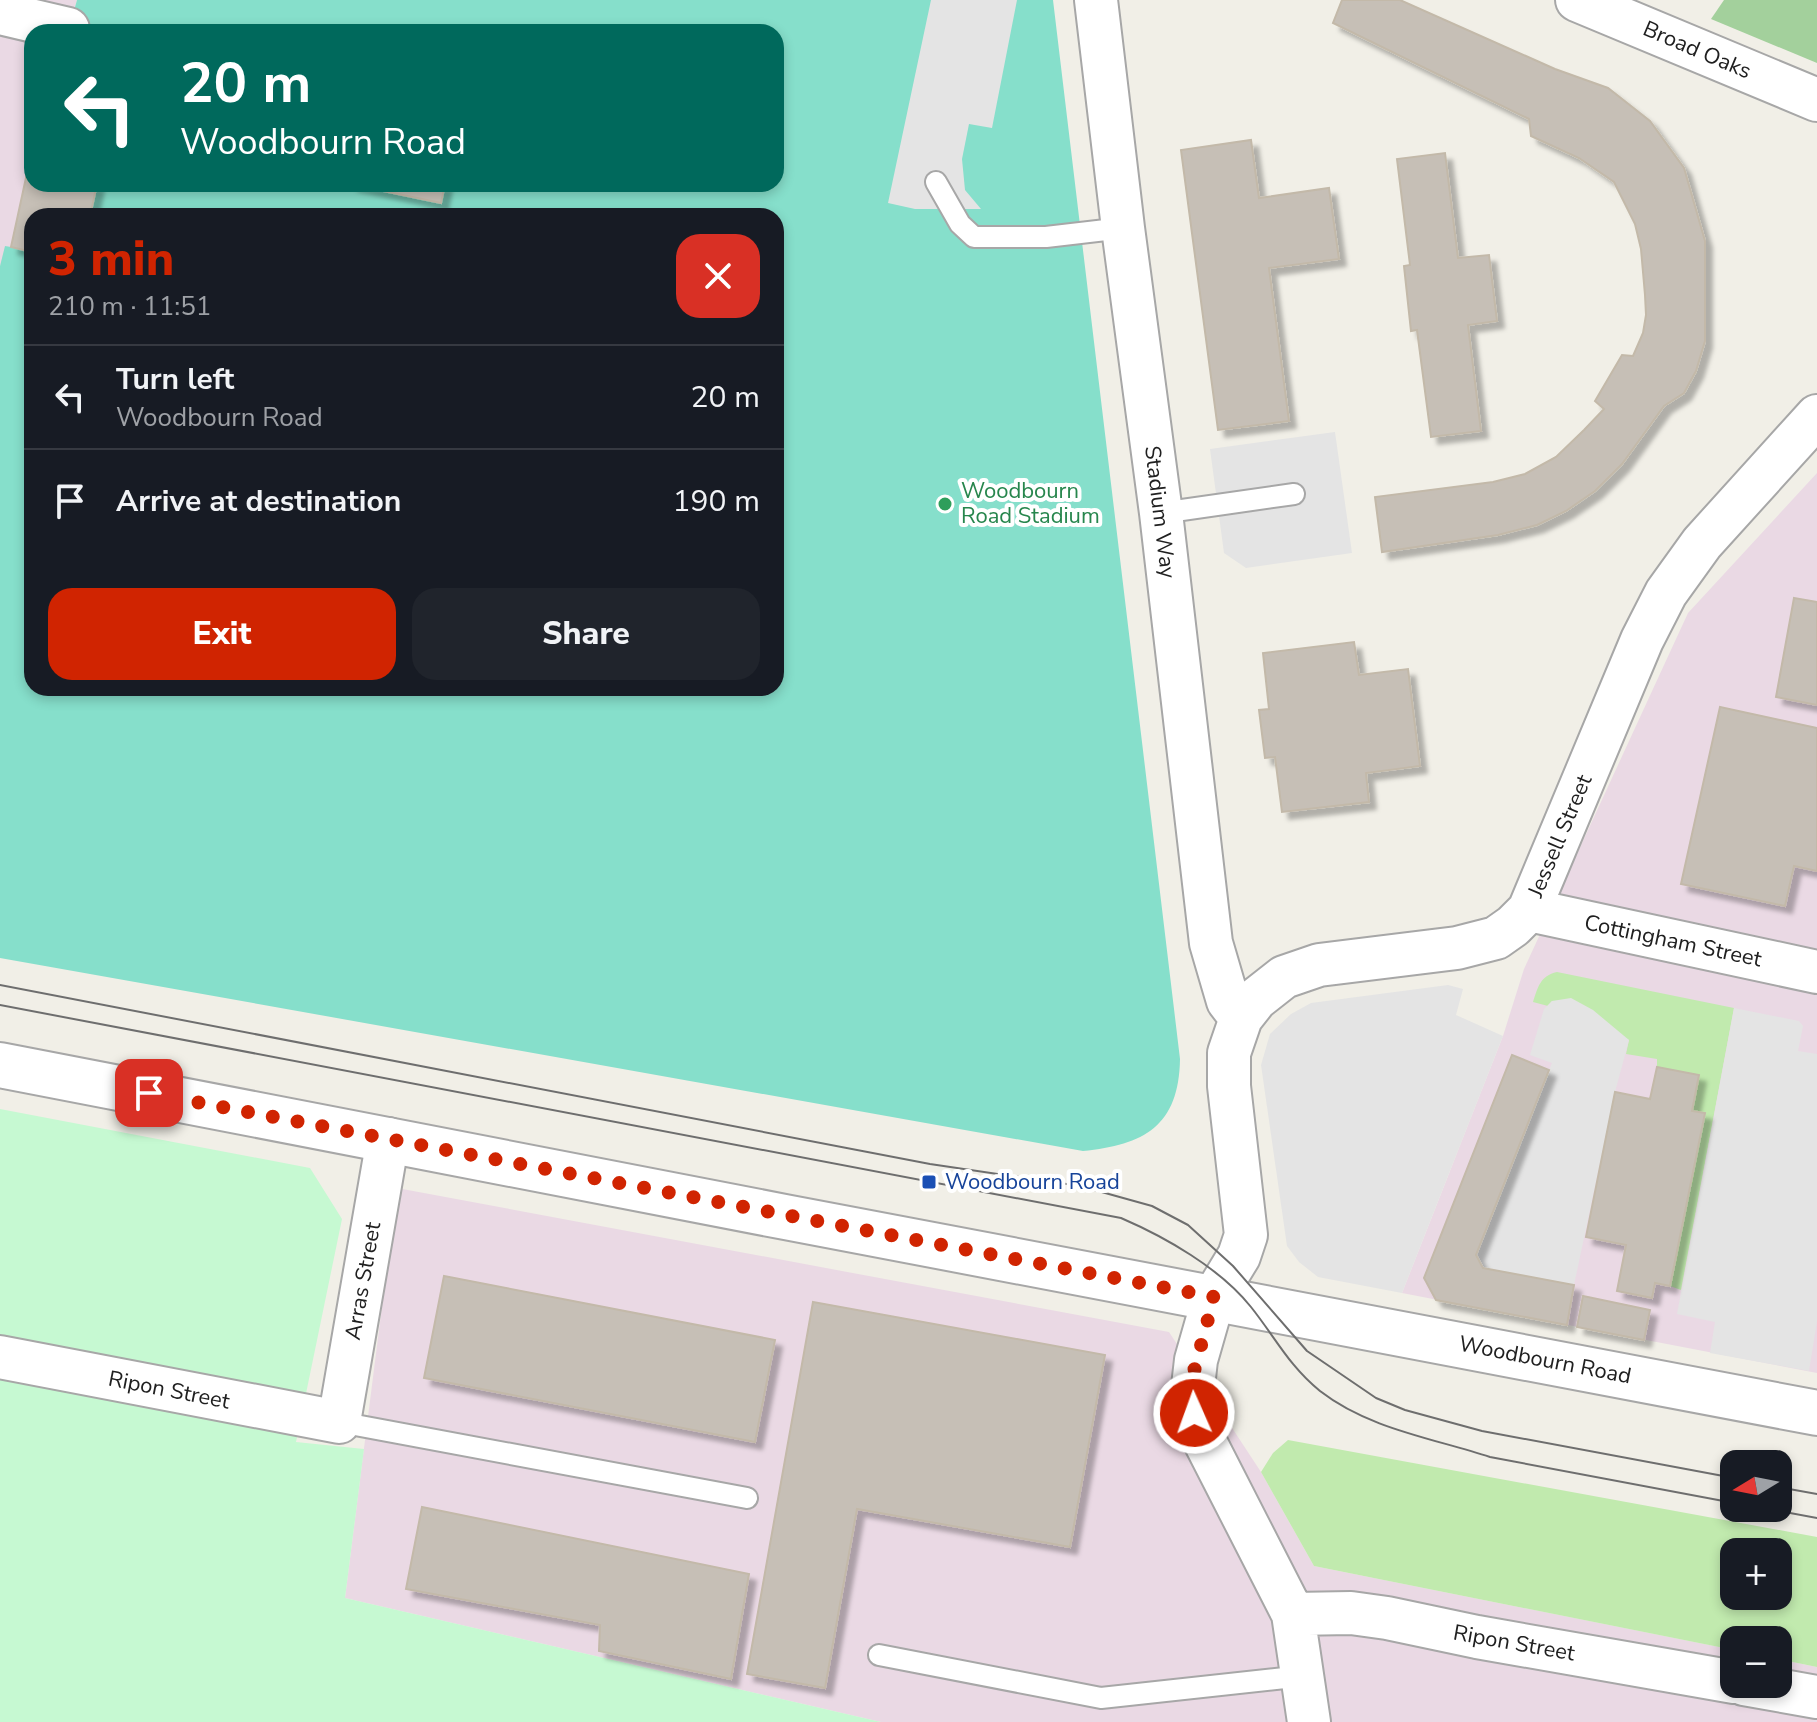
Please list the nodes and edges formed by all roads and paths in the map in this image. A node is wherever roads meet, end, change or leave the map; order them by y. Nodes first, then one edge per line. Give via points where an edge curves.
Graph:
1 (1096, 0) edge
2 (1577, 0) edge
3 (0, 13) edge
4 (44, 24) edge
5 (1817, 100) edge
6 (936, 182) dead end
7 (1123, 228) junction
8 (1817, 416) edge
9 (1294, 494) dead end
10 (1161, 513) junction
11 (1529, 910) junction
12 (1817, 972) edge
13 (1241, 1018) junction
14 (0, 1065) edge
15 (388, 1139) junction
16 (1214, 1297) junction
17 (0, 1357) edge
18 (1817, 1413) edge
19 (339, 1422) junction
20 (747, 1498) dead end
21 (1293, 1614) junction
22 (879, 1655) dead end
23 (1303, 1676) junction
24 (1720, 1680) edge
25 (1792, 1693) edge
26 (1817, 1697) edge
27 (1309, 1722) edge

1 - 7 street, Stadium Way
2 - 5 street, Broad Oaks
3 - 4 street
6 - 7 lane via 960,224 974,237 1046,237
7 - 10 street, Stadium Way
8 - 11 street, Jessell Street via 1702,543 1666,593
9 - 10 lane
10 - 13 street, Stadium Way via 1211,943 1228,1001
11 - 12 street, Cottingham Street
11 - 13 street, Jessell Street via 1496,938 1457,948 1319,965 1284,977
13 - 16 street, Jessell Street via 1229,1053 1229,1086 1246,1235
14 - 15 street, Woodbourn Road
15 - 16 street, Woodbourn Road
15 - 19 street, Arras Street
16 - 18 street, Woodbourn Road
16 - 21 street, Jessell Street via 1193,1375 1194,1413 1217,1469
17 - 19 street, Ripon Street
19 - 20 lane
21 - 23 street, Jessell Street
21 - 24 street, Ripon Street via 1387,1618
22 - 23 lane via 1101,1698
23 - 27 street, Jessell Street
25 - 26 street

